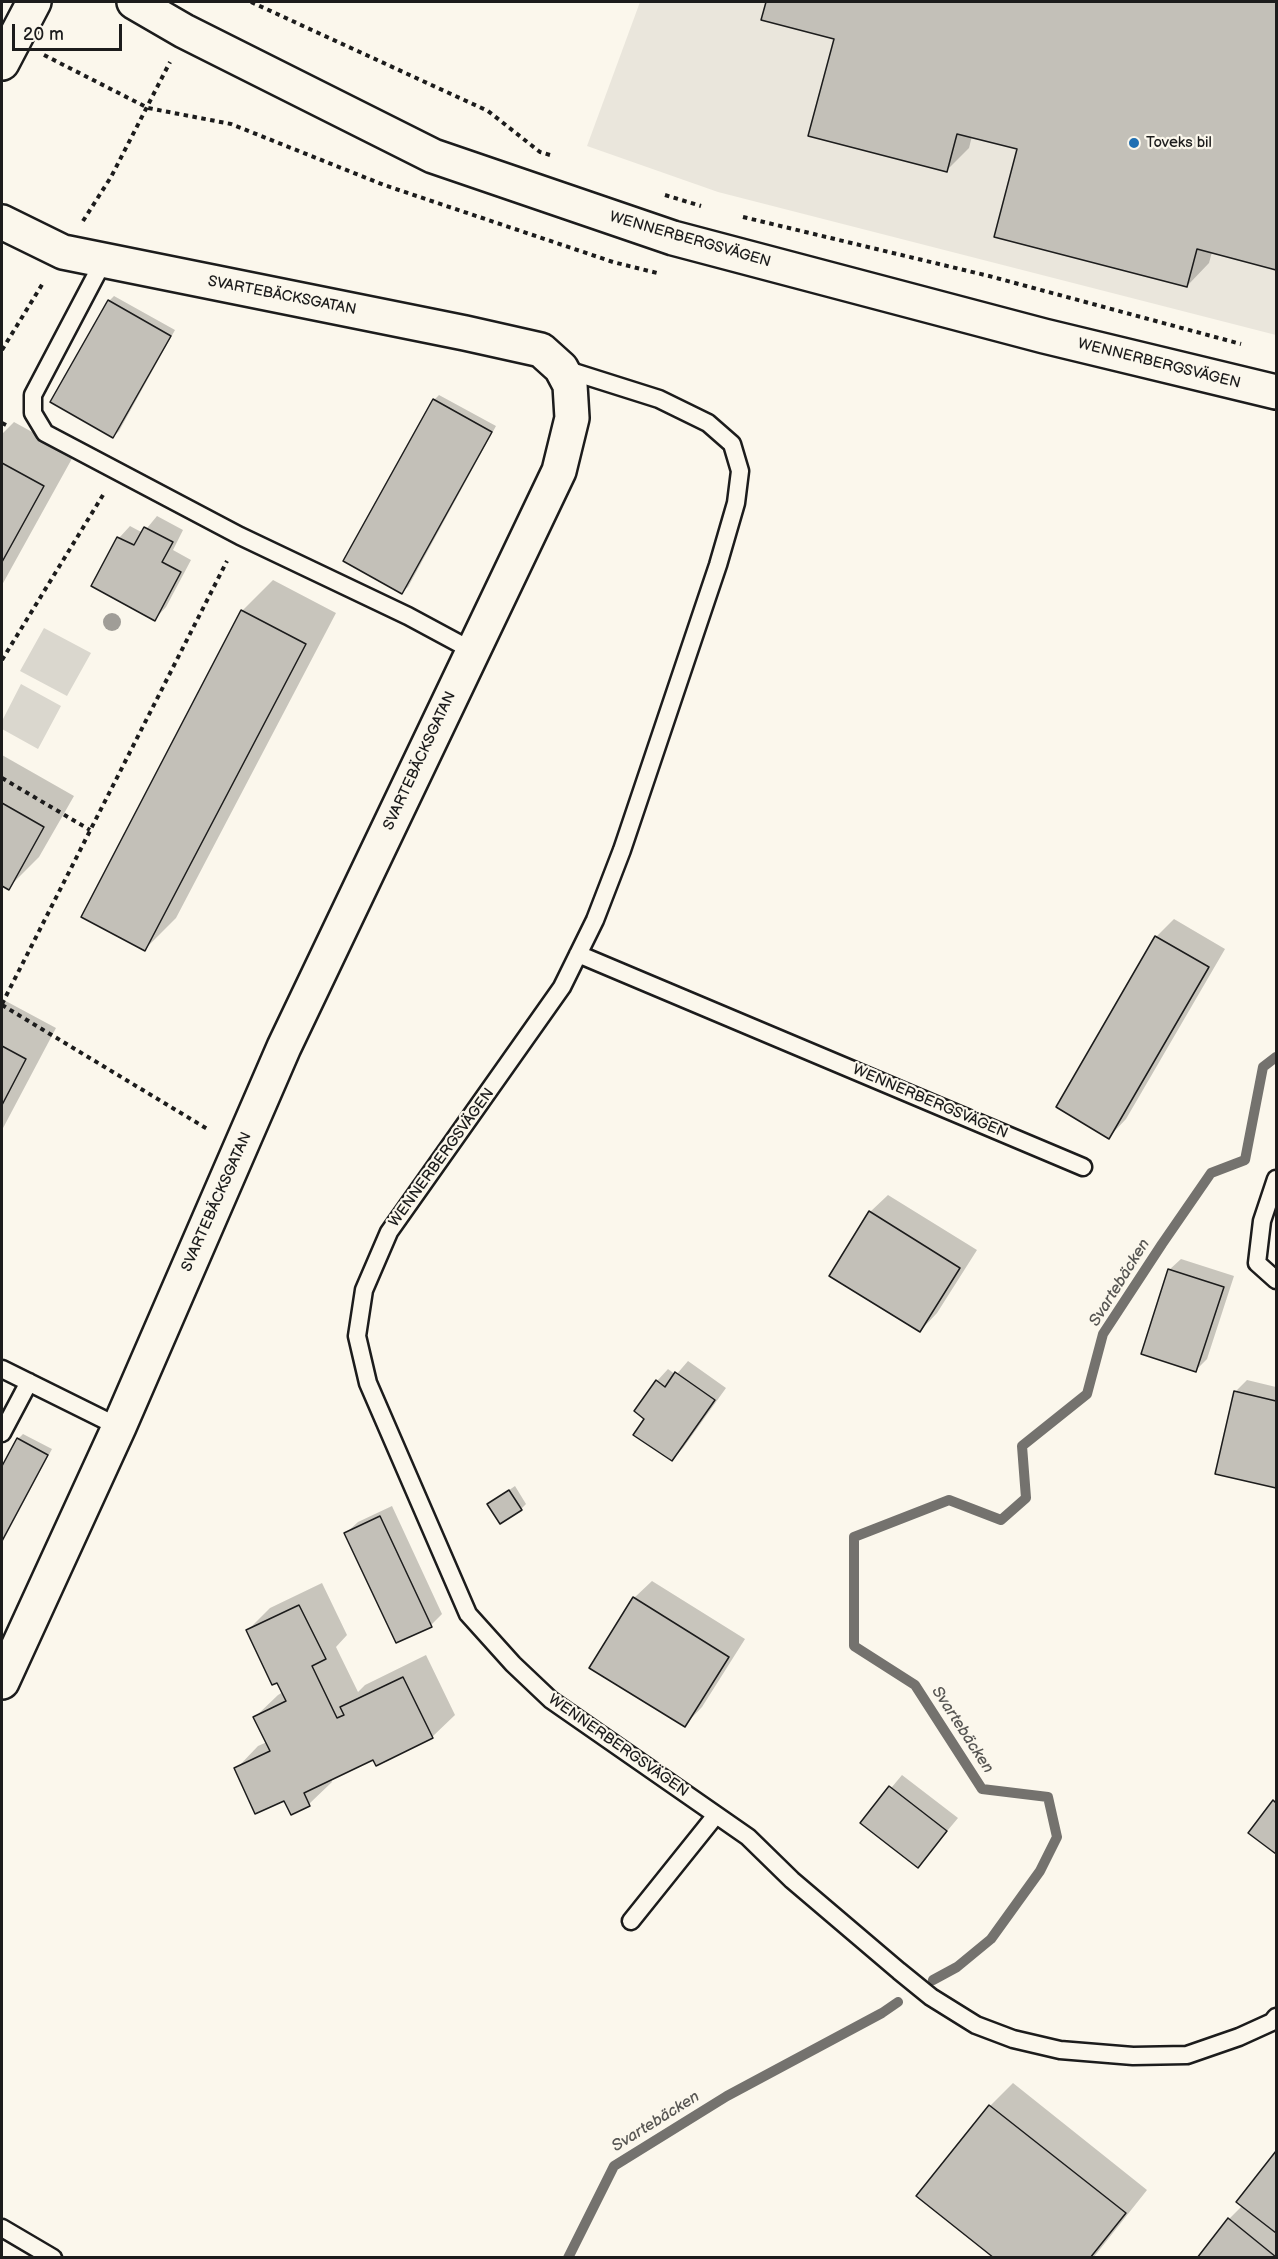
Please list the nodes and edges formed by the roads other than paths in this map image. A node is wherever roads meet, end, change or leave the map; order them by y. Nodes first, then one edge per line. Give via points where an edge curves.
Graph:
1 (34, 2) edge
2 (134, 2) edge
3 (8, 52) edge
4 (2, 222) edge
5 (104, 261) junction
6 (561, 368) junction
7 (1276, 392) edge
8 (473, 651) junction
9 (579, 954) junction
10 (1083, 1167) dead end
11 (1276, 1179) edge
12 (1276, 1280) edge
13 (2, 1369) edge
14 (29, 1382) junction
15 (119, 1427) junction
16 (2, 1433) edge
17 (2, 1682) edge
18 (716, 1815) junction
19 (631, 1921) dead end
20 (1276, 2017) edge
21 (2, 2228) edge
22 (53, 2258) edge

1 - 3 street
2 - 7 street, WENNERBERGSVÄGEN via 433,156 488,175 673,238 1044,336
4 - 5 street, SVARTEBÄCKSGATAN via 63,252
5 - 6 street, SVARTEBÄCKSGATAN via 513,342 541,350
5 - 8 lane via 33,395 33,413 45,433 240,536
6 - 8 street, SVARTEBÄCKSGATAN via 570,385 572,418 559,471
6 - 9 lane, WENNERBERGSVÄGEN via 659,399 708,423 732,444 740,471 736,503 718,565 622,850
8 - 15 street, SVARTEBÄCKSGATAN via 284,1047
9 - 10 lane, WENNERBERGSVÄGEN
9 - 18 lane, WENNERBERGSVÄGEN via 562,987 389,1232 364,1290 357,1336 368,1383 468,1614 551,1700
11 - 12 lane via 1262,1221 1257,1263
13 - 14 lane
14 - 15 lane
14 - 16 lane
15 - 17 street, SVARTEBÄCKSGATAN
18 - 19 lane
18 - 20 lane, WENNERBERGSVÄGEN via 747,1837 931,1997 976,2025 1060,2050 1133,2056 1187,2055 1239,2037
21 - 22 lane

